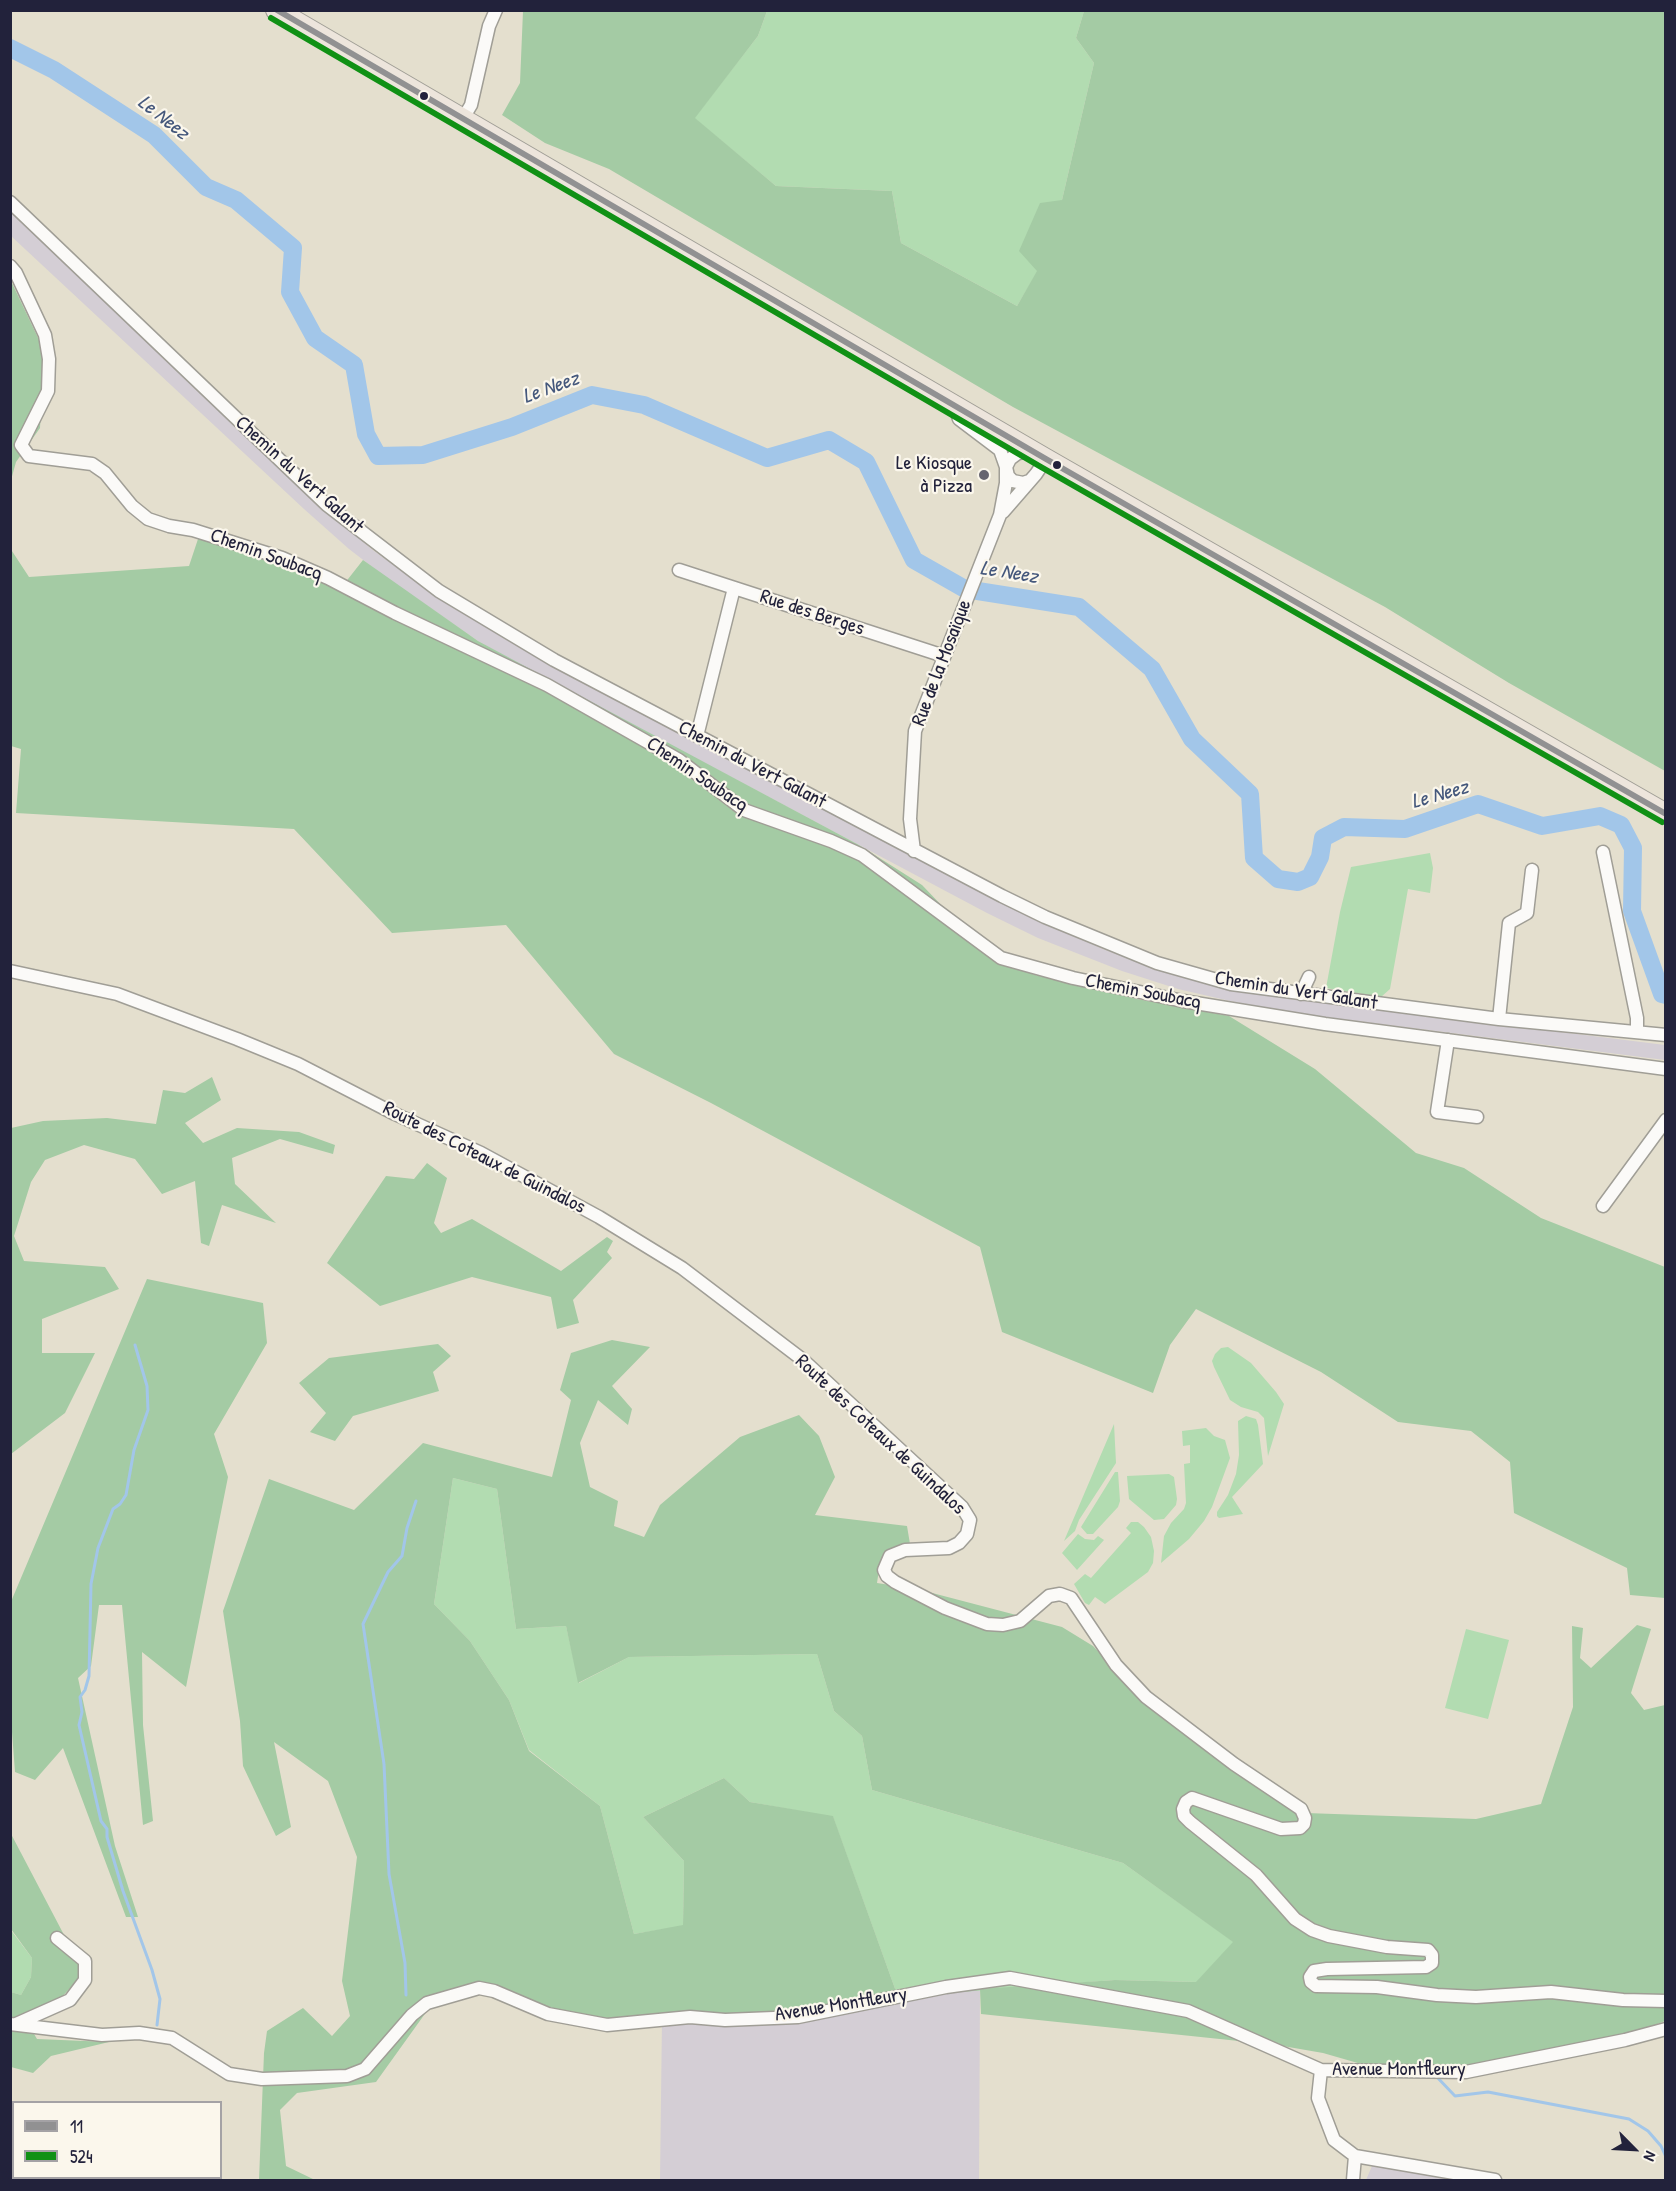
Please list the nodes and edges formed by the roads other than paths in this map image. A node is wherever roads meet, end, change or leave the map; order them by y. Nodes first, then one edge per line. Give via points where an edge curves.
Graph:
1 (276, 10) edge
2 (496, 10) edge
3 (462, 120) junction
4 (10, 202) edge
5 (10, 266) edge
6 (955, 406) junction
7 (1039, 455) junction
8 (1006, 467) junction
9 (1029, 481) junction
10 (1000, 515) junction
11 (680, 570) dead end
12 (734, 588) junction
13 (944, 656) junction
14 (697, 736) junction
15 (1665, 814) edge
16 (914, 851) junction
17 (1603, 852) dead end
18 (1532, 870) dead end
19 (10, 971) edge
20 (1309, 976) dead end
21 (1302, 994) junction
22 (1499, 1019) junction
23 (1637, 1032) junction
24 (1665, 1035) edge
25 (1448, 1040) junction
26 (1665, 1069) edge
27 (1477, 1117) dead end
28 (1665, 1120) edge
29 (1603, 1206) dead end
30 (57, 1938) dead end
31 (1665, 2001) edge
32 (13, 2024) edge
33 (1665, 2029) edge
34 (1320, 2070) junction
35 (1355, 2156) junction
36 (1353, 2181) edge
37 (1495, 2181) edge

1 - 3 main road
2 - 3 street via 471,105
3 - 6 main road
4 - 14 street, Chemin du Vert Galant via 327,505 439,591 554,660
5 - 25 street, Chemin Soubacq via 45,336 49,359 48,391 21,445 29,456 92,464 148,519 282,558 548,685 679,760 744,810 862,855 1001,958 1183,1001
6 - 7 main road
6 - 8 street via 959,418 1000,450
7 - 8 street via 1018,453
7 - 9 street, Rue de la Mosaïque
7 - 15 main road
8 - 9 street via 1013,481
8 - 10 street, Rue de la Mosaïque
9 - 10 street, Rue de la Mosaïque
10 - 13 street, Rue de la Mosaïque
11 - 12 street, Rue des Berges
12 - 13 street, Rue des Berges
12 - 14 street
13 - 16 street, Rue de la Mosaïque via 915,731 909,819
14 - 16 street, Chemin du Vert Galant
16 - 21 street, Chemin du Vert Galant via 1045,917 1157,963 1231,984
17 - 23 street
18 - 22 street via 1527,914 1509,922
19 - 31 street, Route des Coteaux de Guindalos via 117,994 237,1039 298,1064 482,1153 600,1217 682,1268 803,1360 963,1507 970,1520 968,1534 959,1544 905,1550 890,1556 884,1569 887,1576 945,1608 987,1624 1020,1621 1049,1596 1071,1598 1116,1665 1146,1697 1301,1809 1305,1818 1300,1828 1281,1829 1191,1798 1183,1809 1190,1822 1256,1875 1295,1919 1312,1930 1387,1947 1428,1950 1432,1955 1432,1963 1426,1967 1314,1971 1310,1977 1316,1986 1476,1996 1551,1992
20 - 21 street
21 - 22 street, Chemin du Vert Galant
22 - 23 street, Chemin du Vert Galant
23 - 24 street, Chemin du Vert Galant
25 - 26 street, Chemin Soubacq
25 - 27 street via 1437,1112
28 - 29 street
30 - 32 street via 85,1961 85,1980 70,2000
32 - 34 street, Avenue Montfleury via 102,2035 139,2032 172,2038 229,2074 262,2079 334,2077 366,2069 427,2003 479,1988 548,2014 607,2025 690,2017 725,2020 798,2016 1010,1978 1188,2011
33 - 34 street, Avenue Montfleury via 1466,2072
34 - 35 street via 1318,2098 1334,2140
35 - 36 street
35 - 37 street

